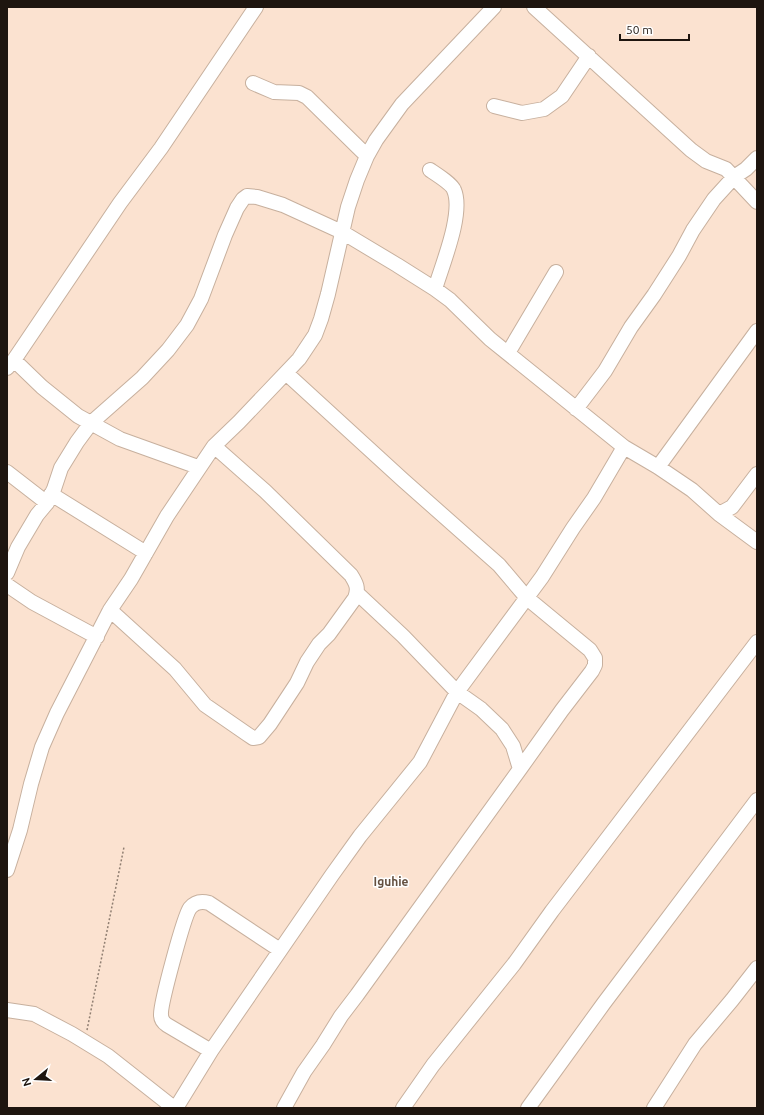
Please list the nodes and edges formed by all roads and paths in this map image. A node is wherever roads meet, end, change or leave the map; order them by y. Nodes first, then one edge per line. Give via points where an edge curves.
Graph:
1 (256, 7) edge
2 (494, 7) edge
3 (534, 7) edge
4 (589, 56) junction
5 (253, 83) dead end
6 (494, 106) dead end
7 (367, 156) junction
8 (757, 158) edge
9 (430, 170) dead end
10 (734, 177) junction
11 (757, 202) edge
12 (342, 232) junction
13 (556, 272) dead end
14 (435, 289) junction
15 (757, 331) edge
16 (508, 354) junction
17 (11, 364) edge
18 (286, 373) junction
19 (576, 409) junction
20 (91, 423) junction
21 (214, 446) junction
22 (624, 447) junction
23 (198, 467) junction
24 (658, 467) junction
25 (7, 472) edge
26 (757, 474) edge
27 (49, 499) junction
28 (719, 514) junction
29 (757, 542) edge
30 (146, 553) junction
31 (7, 574) edge
32 (7, 585) edge
33 (357, 594) junction
34 (527, 598) junction
35 (110, 610) junction
36 (97, 637) junction
37 (757, 642) edge
38 (457, 692) junction
39 (520, 769) junction
40 (757, 800) edge
41 (124, 846) dead end
42 (7, 870) edge
43 (280, 950) junction
44 (757, 968) edge
45 (7, 1010) edge
46 (84, 1042) junction
47 (211, 1051) junction
48 (175, 1108) edge
49 (284, 1108) edge
50 (403, 1108) edge
51 (528, 1108) edge
52 (654, 1108) edge

1 - 17 street
2 - 7 street via 402,104
3 - 4 street
4 - 6 street via 562,96 544,109 522,113
4 - 10 street via 691,150 706,161 726,169
5 - 7 street via 274,92 299,93 307,97
7 - 12 street
8 - 10 street
9 - 14 street via 454,188 457,205 453,232
10 - 11 street
10 - 19 street via 714,199 605,371
12 - 14 street
12 - 18 street via 328,294 315,335
12 - 20 street via 283,205 256,197 247,196 242,199 225,235 201,299 187,325 142,378
13 - 16 street
14 - 16 street
15 - 24 street
16 - 19 street via 551,386
17 - 20 street via 78,416
18 - 21 street
18 - 34 street via 499,565
19 - 22 street
20 - 23 street via 120,439
20 - 27 street via 61,468
21 - 23 street
21 - 33 street via 265,491 345,570 357,585
22 - 24 street
22 - 34 street via 594,498
23 - 30 street
24 - 28 street via 692,490
25 - 27 street
26 - 28 street via 732,507
27 - 30 street
27 - 31 street via 18,547
28 - 29 street
30 - 35 street
32 - 36 street via 32,602
33 - 35 street via 319,644 270,724 256,738 205,705 175,669
33 - 38 street
34 - 38 street
34 - 39 street via 590,650 595,662 592,670
35 - 36 street
36 - 42 street via 56,713 42,747
37 - 50 street via 514,964 433,1065
38 - 39 street via 481,709 502,729 513,746
38 - 43 street via 420,762 360,836
39 - 49 street via 341,1016
40 - 51 street
41 - 46 path
43 - 47 street
43 - 47 street via 209,903 198,903 190,908 184,921 161,1016 167,1026
44 - 52 street via 695,1044
45 - 46 street via 34,1014
46 - 48 street via 108,1056
47 - 48 street

